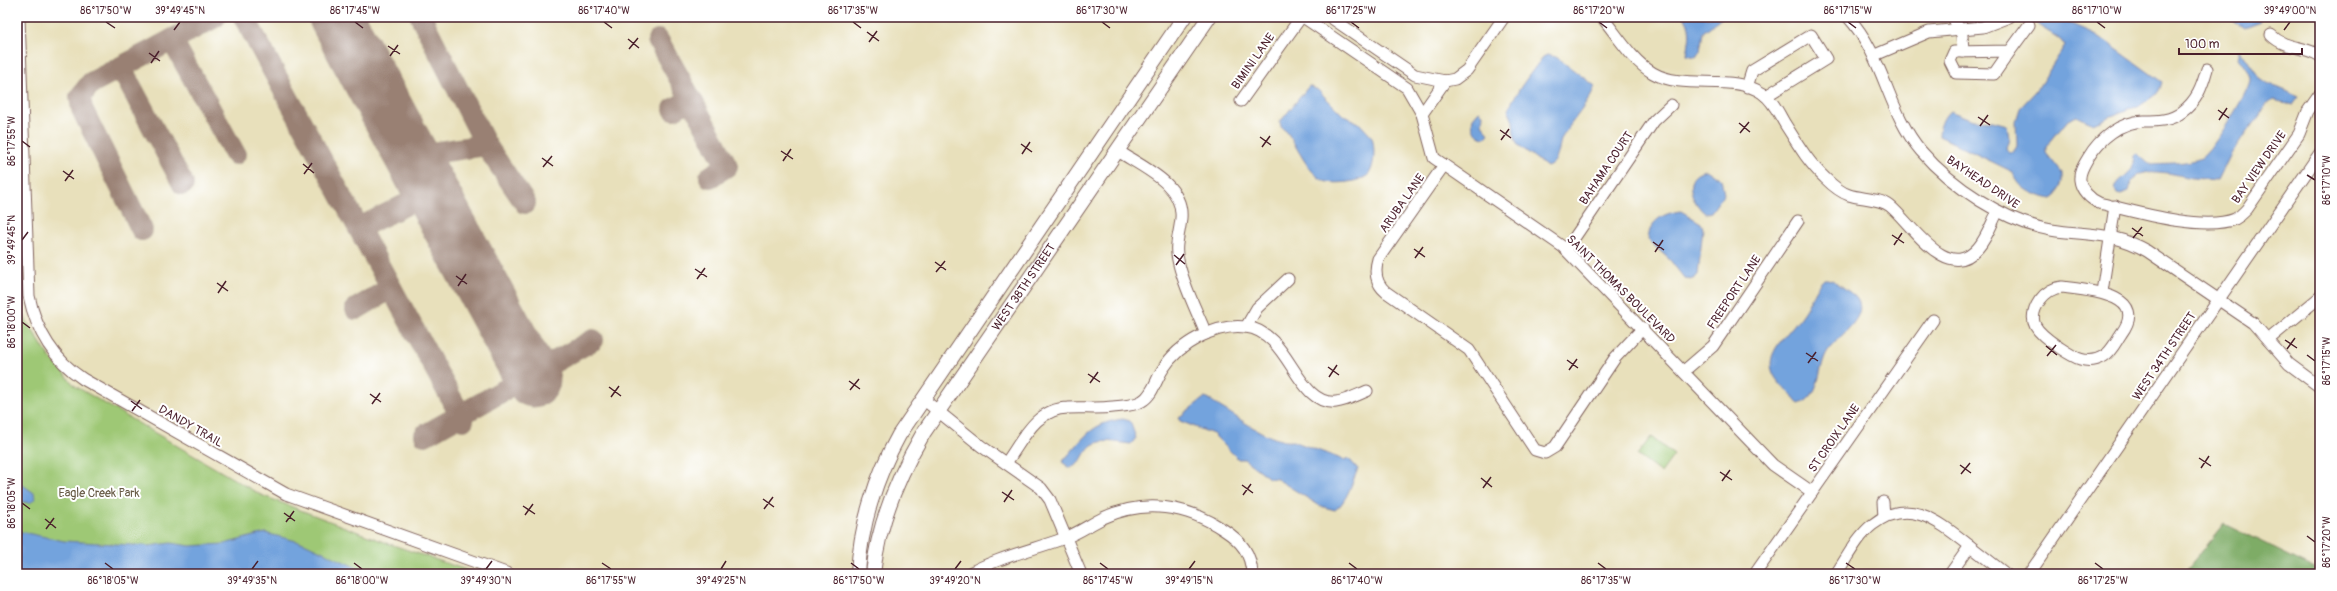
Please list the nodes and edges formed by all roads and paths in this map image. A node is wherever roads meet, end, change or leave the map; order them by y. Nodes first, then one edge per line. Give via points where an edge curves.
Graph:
1 (19, 17) edge
2 (1184, 17) edge
3 (1209, 17) edge
4 (1302, 17) edge
5 (1330, 17) edge
6 (1504, 17) edge
7 (1602, 17) edge
8 (1848, 17) edge
9 (1953, 17) edge
10 (2009, 17) edge
11 (2029, 25) dead end
12 (1960, 29) junction
13 (2271, 35) dead end
14 (2010, 51) junction
15 (1963, 52) junction
16 (1875, 55) junction
17 (2320, 56) edge
18 (2207, 69) dead end
19 (1415, 75) junction
20 (1445, 81) junction
21 (1747, 87) junction
22 (1407, 88) junction
23 (1766, 96) junction
24 (2319, 97) edge
25 (1241, 101) dead end
26 (1671, 105) dead end
27 (1422, 114) junction
28 (1118, 151) junction
29 (2320, 152) edge
30 (1444, 165) junction
31 (2116, 206) junction
32 (1998, 211) junction
33 (1798, 221) dead end
34 (2110, 236) junction
35 (1566, 250) junction
36 (1288, 279) dead end
37 (2102, 292) junction
38 (2320, 297) edge
39 (2219, 299) junction
40 (1933, 320) dead end
41 (1246, 327) junction
42 (1643, 328) junction
43 (1206, 334) junction
44 (2268, 340) junction
45 (1684, 371) junction
46 (2320, 387) edge
47 (1367, 391) dead end
48 (923, 399) junction
49 (939, 410) junction
50 (1006, 463) junction
51 (1812, 492) junction
52 (1884, 502) dead end
53 (1884, 517) junction
54 (865, 525) junction
55 (1066, 538) junction
56 (1970, 546) junction
57 (1252, 569) edge
58 (1757, 571) dead end
59 (509, 574) edge
60 (848, 574) edge
61 (858, 574) edge
62 (873, 574) edge
63 (968, 574) edge
64 (1081, 574) edge
65 (1836, 574) edge
66 (1950, 574) edge
67 (2006, 574) edge
68 (2029, 574) edge

1 - 59 street, DANDY TRAIL via 28,296 37,325 57,357 83,379 276,489 312,505
2 - 48 main road, WEST 38TH STREET
3 - 28 main road, WEST 38TH STREET
4 - 22 street, SAINT THOMAS BOULEVARD
4 - 25 street, BIMINI LANE
5 - 19 street
6 - 20 street via 1467,70
7 - 21 street via 1642,64 1657,75 1668,79
8 - 16 street, BAYHEAD DRIVE
9 - 12 street
10 - 12 street via 1987,27
11 - 14 street
12 - 15 street
12 - 16 street via 1922,34
13 - 17 street via 2286,46 2310,50
14 - 15 street
14 - 15 street via 1994,74 1956,73 1950,61 1954,52
16 - 32 street, BAYHEAD DRIVE via 1899,118 1917,146 1946,175
18 - 31 street, BAY VIEW DRIVE via 2202,90 2181,113 2167,119 2127,124 2107,136 2091,153 2080,174 2082,186 2095,201
19 - 20 street
19 - 22 street
20 - 27 street
21 - 23 street
21 - 23 street via 1752,71 1811,35 1826,59
22 - 27 street, SAINT THOMAS BOULEVARD
23 - 32 street via 1806,157 1826,180 1848,195 1889,205 1942,256 1956,259 1974,252
24 - 31 street, BAY VIEW DRIVE via 2306,114 2299,134 2247,209 2236,218 2201,223 2150,216
26 - 35 street, BAHAMA COURT via 1654,121
27 - 30 street, SAINT THOMAS BOULEVARD via 1434,158
28 - 43 street via 1166,184 1177,196 1182,218 1176,244 1178,260
28 - 49 main road, WEST 38TH STREET
29 - 39 street, WEST 34TH STREET
30 - 35 street, SAINT THOMAS BOULEVARD
30 - 42 street, ARUBA LANE via 1381,256 1376,265 1376,274 1382,289 1469,350 1532,447 1543,453 1555,448 1615,358
31 - 34 street
32 - 34 street, BAYHEAD DRIVE via 2041,228
33 - 45 street, FREEPORT LANE via 1713,346
34 - 37 street
34 - 39 street, BAYHEAD DRIVE via 2147,251
35 - 42 street, SAINT THOMAS BOULEVARD
36 - 41 street via 1257,308
37 - 37 street via 2118,300 2127,310 2127,324 2104,356 2089,361 2077,359 2037,331 2033,318 2037,304 2045,293 2058,288
38 - 44 street
39 - 44 street, BAYHEAD DRIVE via 2253,323
39 - 68 street, WEST 34TH STREET
40 - 51 street, ST CROIX LANE
41 - 43 street via 1233,327
41 - 47 street via 1262,333 1273,342 1292,364 1308,391 1318,399 1335,402
42 - 45 street, SAINT THOMAS BOULEVARD
43 - 50 street via 1177,352 1166,364 1150,393 1141,402 1093,410 1067,408 1048,412 1035,422
44 - 46 street, BAYHEAD DRIVE via 2289,364
45 - 51 street, SAINT THOMAS BOULEVARD via 1773,465
48 - 49 street
48 - 54 main road, WEST 38TH STREET via 888,457
49 - 50 street via 981,446
49 - 62 main road, WEST 38TH STREET via 916,445 896,487 884,519
50 - 55 street via 1044,490
51 - 58 street, ST CROIX LANE
52 - 53 street
53 - 56 street via 1905,512 1924,515 1941,523
53 - 65 street via 1866,531
54 - 60 main road
54 - 61 main road, WEST 38TH STREET
55 - 57 street via 1120,512 1146,506 1168,507 1201,516 1232,535 1244,548
55 - 63 street
55 - 64 street
56 - 66 street
56 - 67 street

